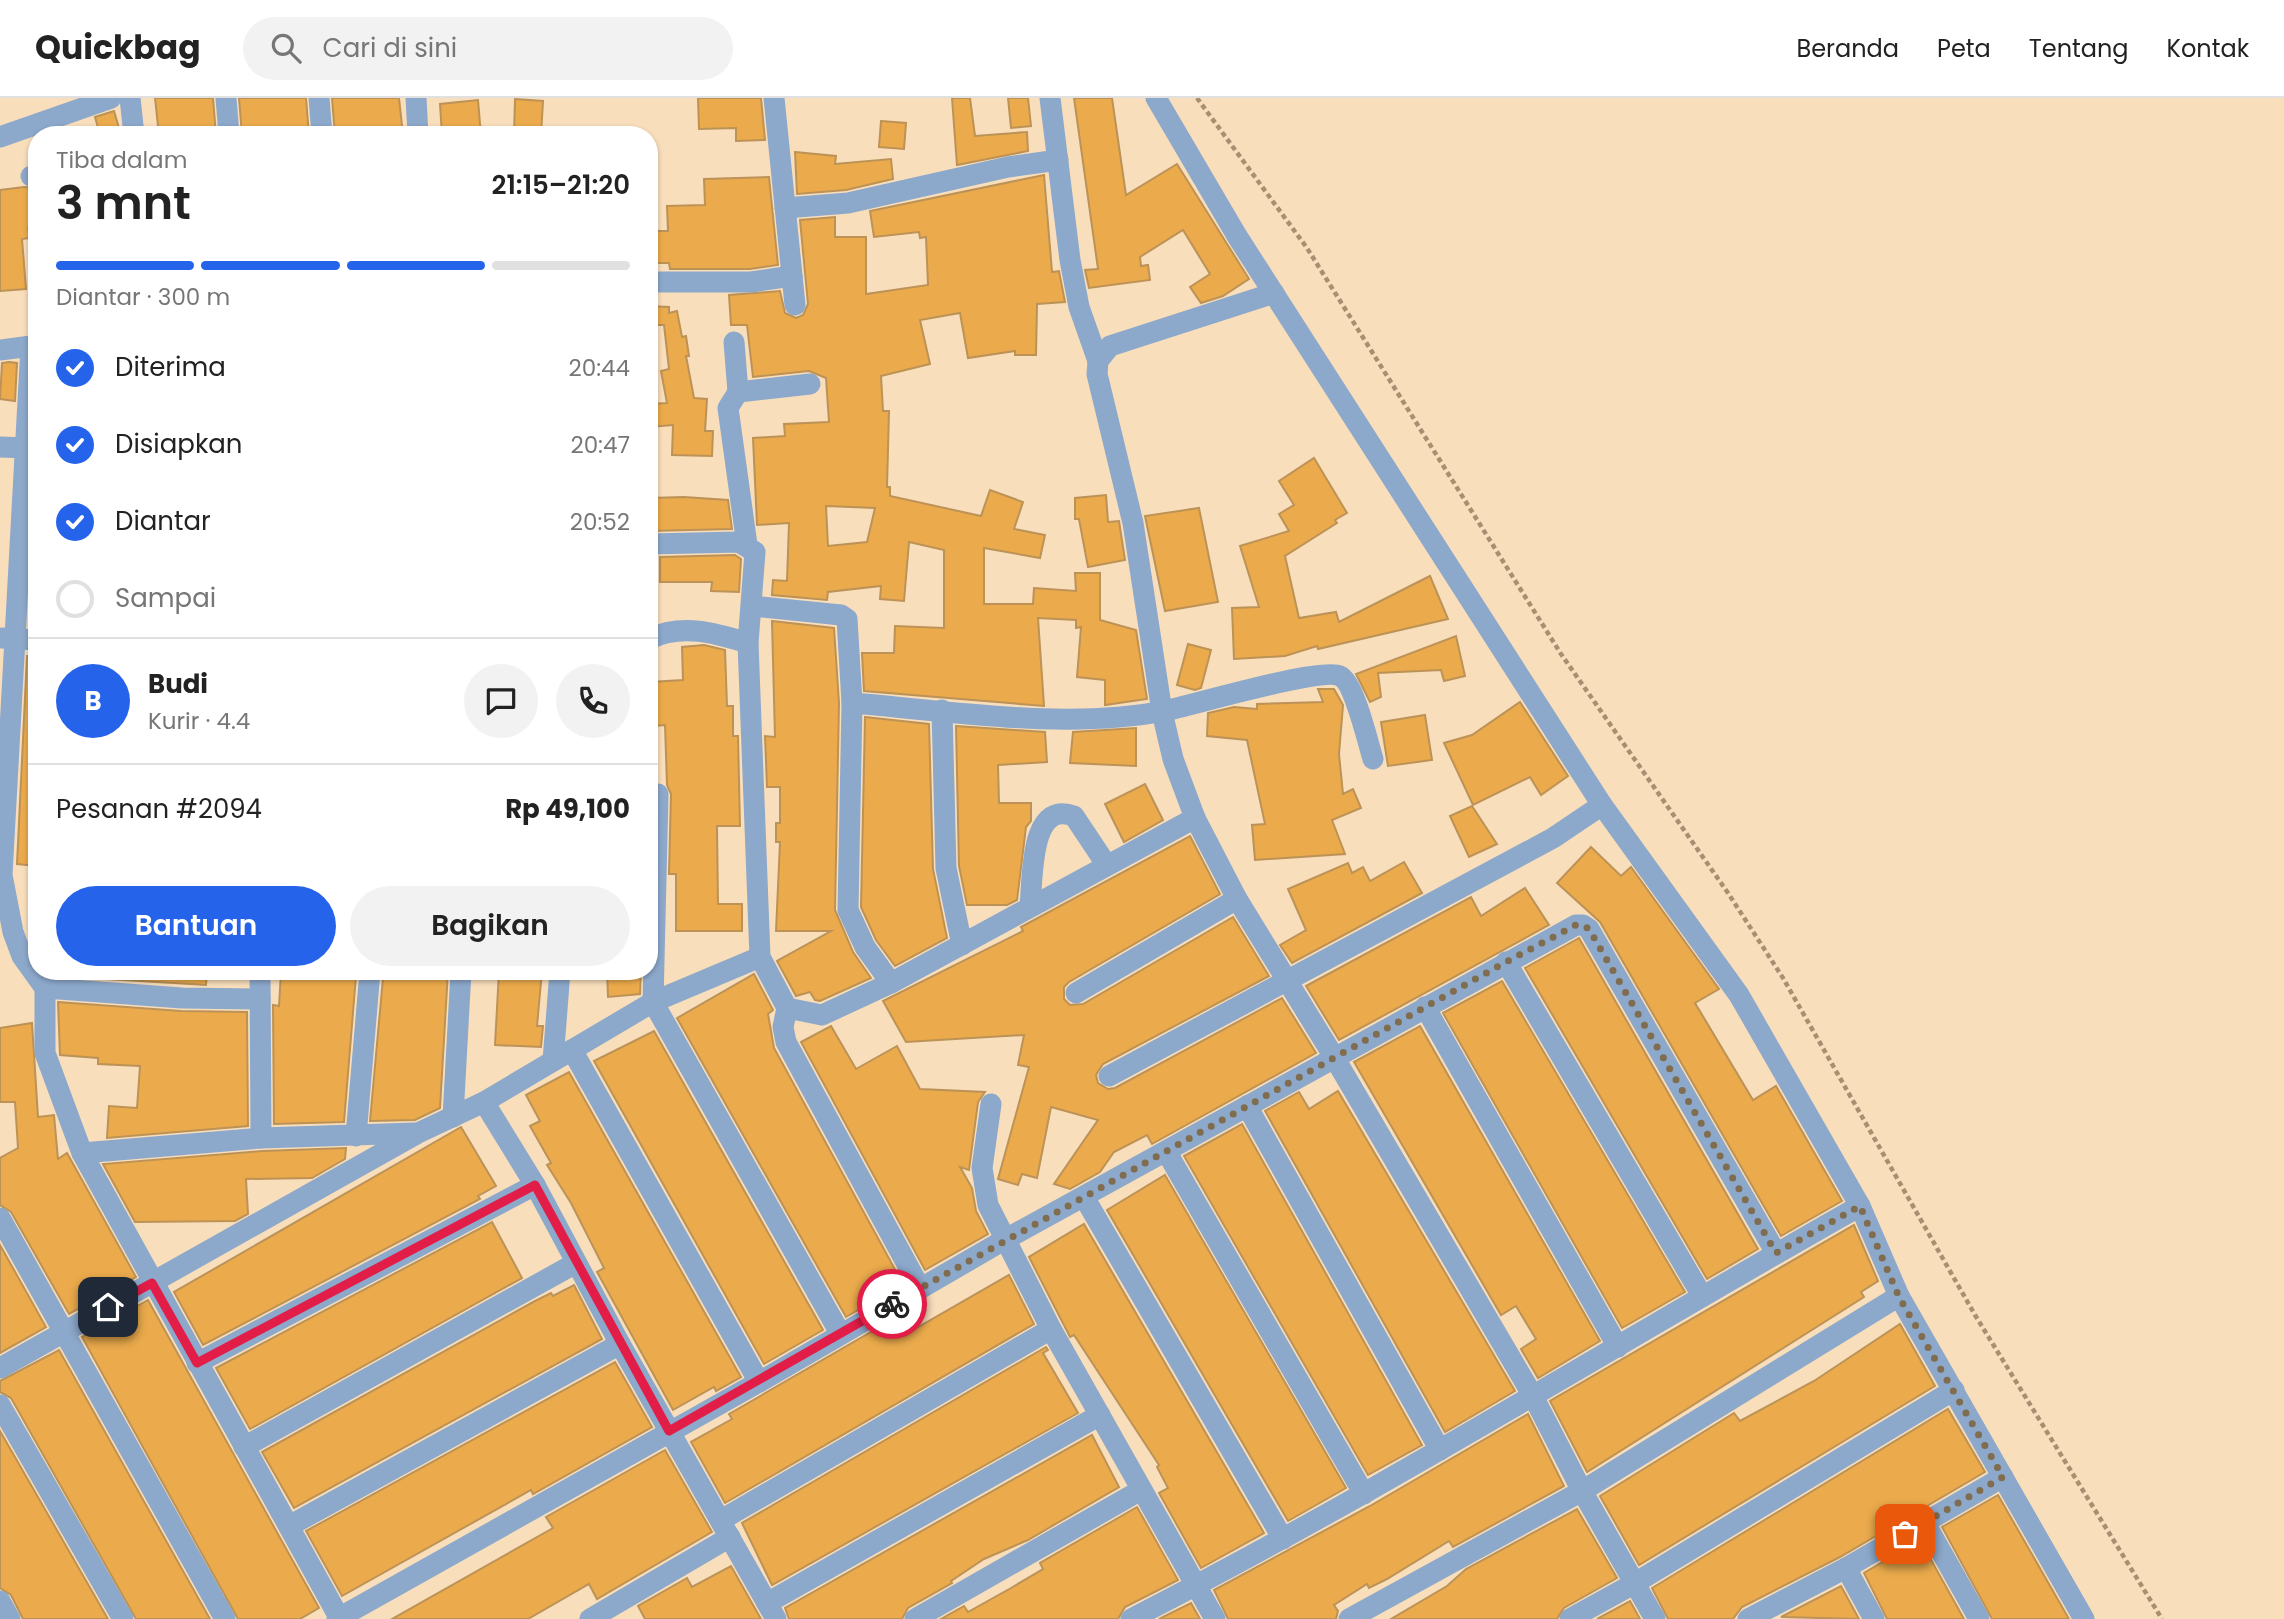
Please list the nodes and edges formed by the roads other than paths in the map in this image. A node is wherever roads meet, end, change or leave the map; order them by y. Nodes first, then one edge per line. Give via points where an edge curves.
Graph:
1 (111, 98) edge
2 (130, 98) edge
3 (226, 98) edge
4 (319, 98) edge
5 (416, 98) edge
6 (774, 98) edge
7 (1050, 98) edge
8 (1156, 98) edge
9 (31, 126) edge
10 (133, 126) edge
11 (228, 126) edge
12 (321, 126) edge
13 (418, 126) edge
14 (28, 127) edge
15 (0, 137) edge
16 (1058, 160) junction
17 (785, 208) junction
18 (792, 276) junction
19 (658, 282) edge
20 (1274, 293) junction
21 (795, 305) dead end
22 (734, 342) dead end
23 (28, 343) edge
24 (0, 350) edge
25 (1098, 361) junction
26 (810, 384) dead end
27 (738, 393) junction
28 (0, 447) edge
29 (28, 448) joint
30 (10, 540) edge
31 (658, 544) edge
32 (747, 545) junction
33 (752, 606) junction
34 (658, 637) edge
35 (7, 638) edge
36 (28, 639) edge
37 (748, 643) junction
38 (852, 703) junction
39 (942, 710) junction
40 (1161, 712) junction
41 (1373, 759) dead end
42 (1602, 805) junction
43 (1195, 818) junction
44 (1106, 864) junction
45 (1, 875) edge
46 (1237, 899) junction
47 (1030, 906) junction
48 (962, 944) junction
49 (760, 957) junction
50 (1506, 962) junction
51 (28, 964) edge
52 (1286, 978) junction
53 (39, 980) edge
54 (260, 980) edge
55 (369, 980) edge
56 (461, 980) edge
57 (559, 980) edge
58 (654, 980) edge
59 (891, 983) junction
60 (45, 988) junction
61 (1076, 993) dead end
62 (260, 999) junction
63 (653, 1002) junction
64 (1425, 1007) junction
65 (787, 1008) junction
66 (572, 1050) junction
67 (1334, 1057) junction
68 (553, 1061) junction
69 (1109, 1076) dead end
70 (484, 1102) junction
71 (991, 1104) dead end
72 (1247, 1106) junction
73 (453, 1117) junction
74 (418, 1133) junction
75 (356, 1136) junction
76 (261, 1138) junction
77 (1166, 1151) junction
78 (82, 1153) junction
79 (535, 1185) junction
80 (1084, 1197) junction
81 (1860, 1206) junction
82 (0, 1218) edge
83 (1004, 1240) junction
84 (1776, 1253) junction
85 (576, 1263) junction
86 (152, 1283) junction
87 (920, 1288) junction
88 (1701, 1294) junction
89 (1899, 1297) junction
90 (1051, 1329) junction
91 (65, 1332) junction
92 (840, 1333) junction
93 (620, 1344) junction
94 (1618, 1347) junction
95 (197, 1363) junction
96 (0, 1368) edge
97 (759, 1382) junction
98 (1954, 1390) junction
99 (1533, 1396) junction
100 (0, 1405) edge
101 (1100, 1415) junction
102 (669, 1431) junction
103 (244, 1447) junction
104 (1440, 1450) junction
105 (2003, 1477) junction
106 (1141, 1490) junction
107 (1582, 1491) junction
108 (1364, 1494) junction
109 (1925, 1523) junction
110 (289, 1526) junction
111 (725, 1528) junction
112 (1283, 1539) junction
113 (1846, 1568) junction
114 (1635, 1583) junction
115 (1195, 1586) junction
116 (0, 1601) edge
117 (625, 1610) edge
118 (772, 1611) edge
119 (1758, 1616) edge
120 (10, 1619) edge
121 (123, 1619) edge
122 (225, 1619) edge
123 (339, 1619) edge
124 (590, 1619) edge
125 (915, 1619) edge
126 (1131, 1619) edge
127 (1215, 1619) edge
128 (1349, 1619) edge
129 (1570, 1619) edge
130 (1655, 1619) edge
131 (1874, 1619) edge
132 (1979, 1619) edge
133 (2084, 1619) edge

1 - 9 street
2 - 10 street
3 - 11 street
4 - 12 street
5 - 13 street
6 - 17 street
7 - 16 street
8 - 20 street
14 - 15 street
16 - 17 street via 848,203
16 - 25 street via 1079,307
17 - 18 street
18 - 19 street via 751,282
18 - 21 street
20 - 25 street via 1110,346
20 - 42 street
22 - 27 street
23 - 24 street
25 - 40 street via 1097,374 1133,523
26 - 27 street
27 - 32 street via 728,408 729,432
28 - 29 street
29 - 30 street
30 - 35 street
31 - 32 street via 739,541
32 - 33 street via 755,552
33 - 37 street
33 - 38 street via 846,617
34 - 37 street via 687,630
35 - 36 street
35 - 45 street
37 - 49 street
38 - 39 street
38 - 59 street via 848,910 865,947
39 - 40 street via 1021,718
39 - 48 street via 946,869
40 - 41 street via 1337,675 1345,679
40 - 43 street
42 - 52 street via 1553,838
42 - 81 street via 1739,995
43 - 44 street
43 - 46 street
44 - 47 street
44 - 47 street via 1074,816 1049,818 1038,831
45 - 51 street via 13,932
46 - 52 street
46 - 61 street
47 - 48 street
48 - 59 street
49 - 63 street
49 - 65 street
50 - 64 street
50 - 84 street via 1576,925 1587,927
50 - 88 street
52 - 67 street
52 - 69 street
53 - 60 street
54 - 62 street
55 - 75 street
56 - 73 street
57 - 68 street
58 - 63 street
59 - 65 street via 822,1015
60 - 62 street
60 - 78 street via 45,1053
62 - 76 street
63 - 66 street
63 - 92 street
64 - 67 street
64 - 94 street
65 - 87 street via 786,1042
66 - 68 street
66 - 97 street
67 - 72 street
67 - 99 street
68 - 70 street
70 - 73 street
70 - 79 street
71 - 83 street via 982,1184
72 - 77 street
72 - 104 street
73 - 74 street
74 - 75 street
74 - 86 street
75 - 76 street
76 - 78 street
77 - 80 street
77 - 108 street
78 - 86 street
79 - 85 street
79 - 95 street
80 - 83 street
80 - 112 street
81 - 84 street
81 - 89 street
82 - 91 street
83 - 87 street
83 - 90 street
84 - 88 street
85 - 93 street
85 - 103 street
86 - 91 street
86 - 95 street
87 - 92 street
88 - 94 street
89 - 98 street
89 - 107 street
90 - 101 street
90 - 111 street
91 - 96 street
91 - 122 street
92 - 97 street
93 - 102 street
93 - 110 street
94 - 99 street
95 - 103 street
97 - 102 street
98 - 105 street
98 - 114 street
99 - 104 street
99 - 107 street
100 - 121 street
101 - 106 street
101 - 118 street
102 - 111 street
102 - 123 street
103 - 110 street
104 - 108 street
105 - 109 street
105 - 133 street
106 - 115 street
106 - 125 street
107 - 114 street
107 - 128 street
108 - 112 street
109 - 113 street
109 - 132 street
110 - 123 street
111 - 117 street
111 - 118 street
112 - 115 street
113 - 119 street
113 - 131 street
114 - 129 street
114 - 130 street
115 - 126 street
115 - 127 street
116 - 120 street
117 - 124 street

